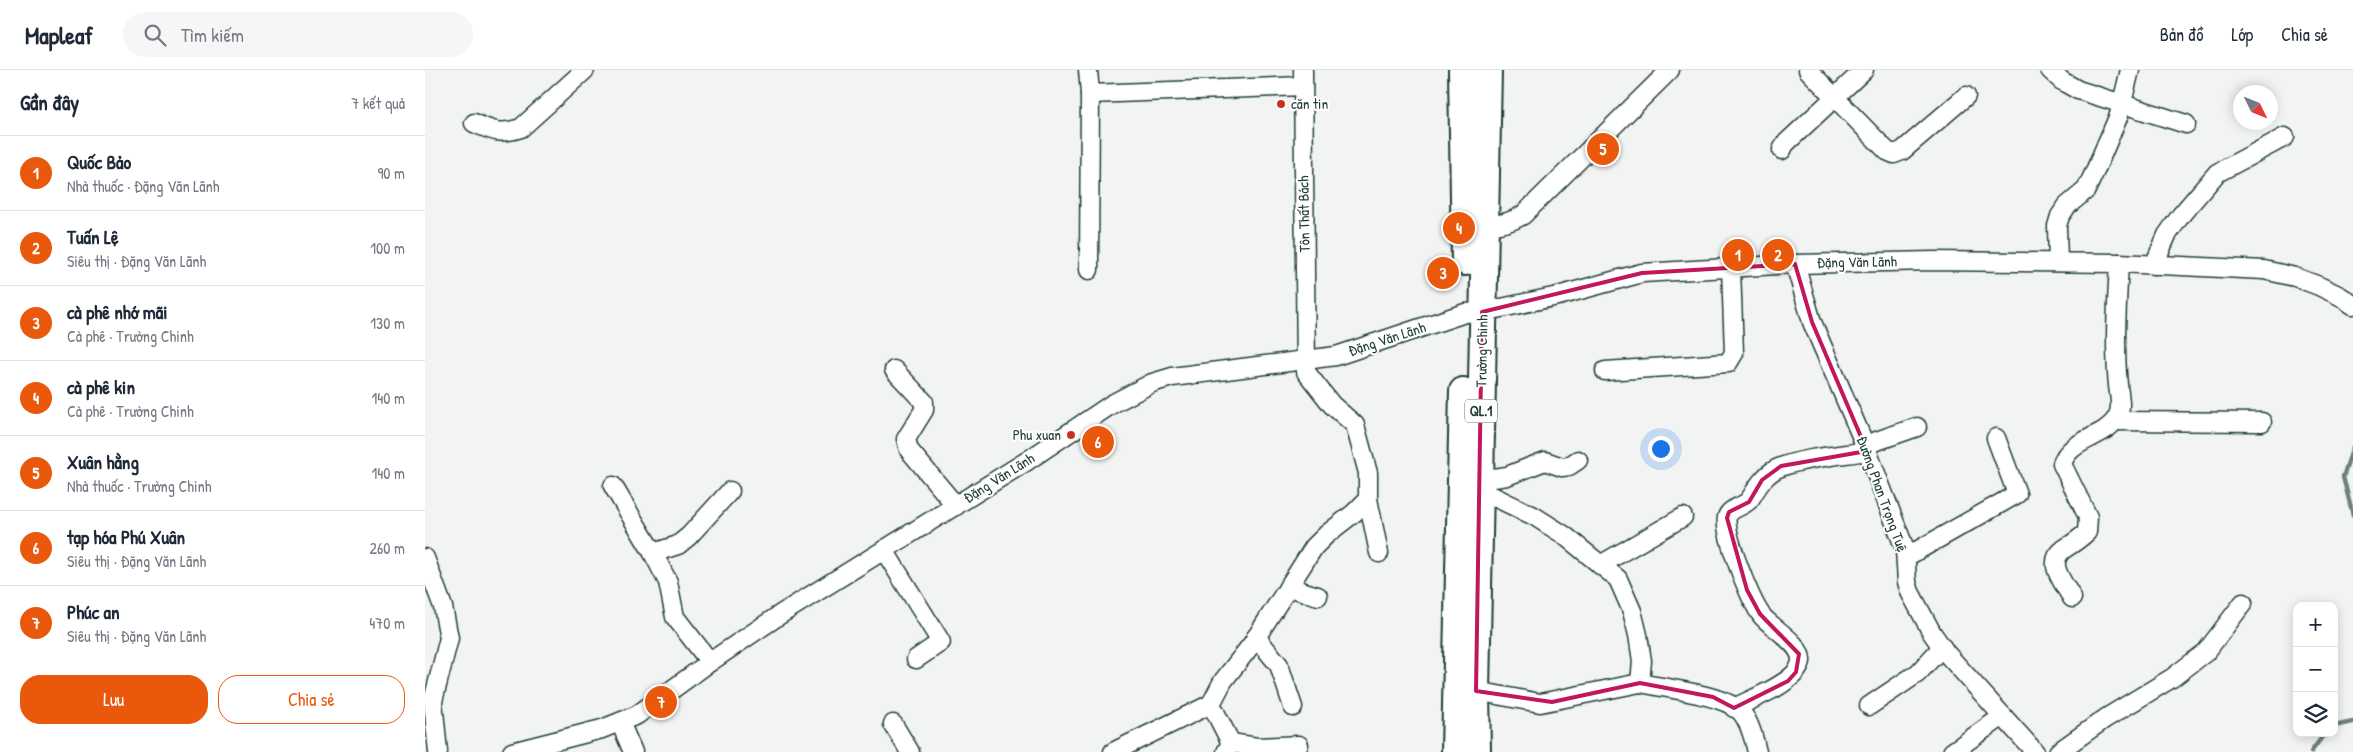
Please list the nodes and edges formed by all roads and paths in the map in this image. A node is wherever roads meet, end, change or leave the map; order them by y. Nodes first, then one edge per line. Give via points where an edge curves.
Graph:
1 (585, 70) edge
2 (1088, 70) edge
3 (1462, 70) edge
4 (1488, 70) edge
5 (1670, 70) edge
6 (1808, 70) edge
7 (1864, 70) edge
8 (2050, 70) edge
9 (2131, 70) edge
10 (1303, 78) edge
11 (1090, 94) junction
12 (1966, 96) dead end
13 (1833, 98) junction
14 (2122, 104) junction
15 (473, 123) dead end
16 (2186, 124) dead end
17 (2285, 137) dead end
18 (1782, 150) dead end
19 (1475, 222) junction
20 (2058, 262) junction
21 (2119, 263) junction
22 (1795, 264) junction
23 (2154, 265) junction
24 (1731, 268) junction
25 (1089, 270) dead end
26 (2349, 298) edge
27 (1473, 312) junction
28 (1306, 359) junction
29 (894, 370) dead end
30 (1605, 371) dead end
31 (2115, 421) junction
32 (2262, 422) dead end
33 (1917, 427) dead end
34 (1996, 438) dead end
35 (1866, 448) junction
36 (1578, 460) dead end
37 (1480, 485) junction
38 (613, 486) dead end
39 (730, 491) dead end
40 (1368, 499) junction
41 (955, 506) junction
42 (1683, 517) dead end
43 (884, 550) junction
44 (1379, 552) dead end
45 (653, 553) junction
46 (1906, 557) junction
47 (425, 558) edge
48 (1600, 565) junction
49 (1288, 586) junction
50 (1318, 596) dead end
51 (2072, 598) dead end
52 (2243, 603) dead end
53 (1256, 637) junction
54 (1942, 647) junction
55 (916, 659) dead end
56 (710, 662) junction
57 (1640, 682) junction
58 (1475, 691) junction
59 (1211, 704) junction
60 (1869, 706) dead end
61 (1293, 707) dead end
62 (1734, 708) junction
63 (2003, 716) junction
64 (620, 722) junction
65 (893, 724) dead end
66 (1299, 745) dead end
67 (1229, 748) edge
68 (438, 752) edge
69 (512, 752) edge
70 (633, 752) edge
71 (910, 752) edge
72 (1113, 752) edge
73 (1455, 752) edge
74 (1477, 752) edge
75 (1757, 752) edge
76 (1952, 752) edge
77 (2035, 752) edge
78 (2059, 752) edge

1 - 15 street via 521,128 496,132
2 - 11 street
3 - 19 highway, Trường Chinh / QL.1
4 - 19 highway, Trường Chinh / QL.1
5 - 19 street via 1523,215 1505,223
6 - 13 street
7 - 13 street
8 - 14 street via 2078,90
9 - 14 street
10 - 11 street
10 - 28 street, Tôn Thất Bách
11 - 25 street
12 - 13 street via 1903,151 1894,154 1887,151
13 - 18 street
14 - 16 street
14 - 20 street via 2086,190 2060,216 2057,226
17 - 23 street via 2217,173 2167,235
19 - 27 highway, Trường Chinh / QL.1
20 - 21 street, Đặng Văn Lãnh
20 - 22 street, Đặng Văn Lãnh
21 - 23 street, Đặng Văn Lãnh
21 - 31 street via 2117,375 2120,408
22 - 24 street, Đặng Văn Lãnh
22 - 35 street, Đường Phan Trọng Tuệ via 1812,322
23 - 26 street, Đặng Văn Lãnh via 2264,270 2295,277
24 - 27 street, Đặng Văn Lãnh via 1642,273 1558,296
24 - 30 street via 1734,354 1729,363
27 - 28 street, Đặng Văn Lãnh via 1336,356
27 - 37 highway, Trường Chinh / QL.1
27 - 73 highway, Trường Chinh / QL.1
28 - 40 street, Tôn Thất Bách via 1306,372 1332,405 1355,426 1368,473
28 - 41 street, Đặng Văn Lãnh via 1201,372 1152,383 1113,404
29 - 41 street via 924,402 924,410 906,439 909,450
31 - 32 street
31 - 51 street via 2068,453 2062,464 2089,517 2087,532 2055,558 2054,566
33 - 35 street
34 - 46 street via 2017,494
35 - 46 street, Đường Phan Trọng Tuệ
35 - 62 street via 1781,466 1762,480 1749,502 1729,512 1728,529 1747,590 1760,614 1769,625 1787,637 1801,662 1788,681
36 - 37 street via 1562,467 1545,461
37 - 48 street via 1564,535
37 - 58 highway, Trường Chinh / QL.1
38 - 45 street
39 - 45 street via 678,545
40 - 44 street, Tôn Thất Bách
40 - 49 street via 1327,534
41 - 43 street, Đặng Văn Lãnh
42 - 48 street
43 - 55 street via 941,642
43 - 56 street, Đặng Văn Lãnh
45 - 56 street via 668,582 675,618
46 - 54 street, Đường Phan Trọng Tuệ via 1910,592
47 - 68 street via 443,607 449,638 433,700
48 - 57 street via 1618,579 1632,611 1642,661
49 - 50 street
49 - 53 street
52 - 78 street via 2206,652
53 - 59 street via 1223,681
53 - 61 street via 1279,665
54 - 60 street via 1918,673
54 - 63 street, Đường Phan Trọng Tuệ
56 - 64 street, Đặng Văn Lãnh via 637,715
57 - 58 street via 1540,703
57 - 62 street via 1713,697
58 - 74 highway, Trường Chinh / QL.1
59 - 67 street
59 - 72 street
62 - 75 street via 1741,712
63 - 76 street
63 - 77 street, Đường Phan Trọng Tuệ
64 - 69 street, Đặng Văn Lãnh
64 - 70 street
65 - 71 street
66 - 67 street

